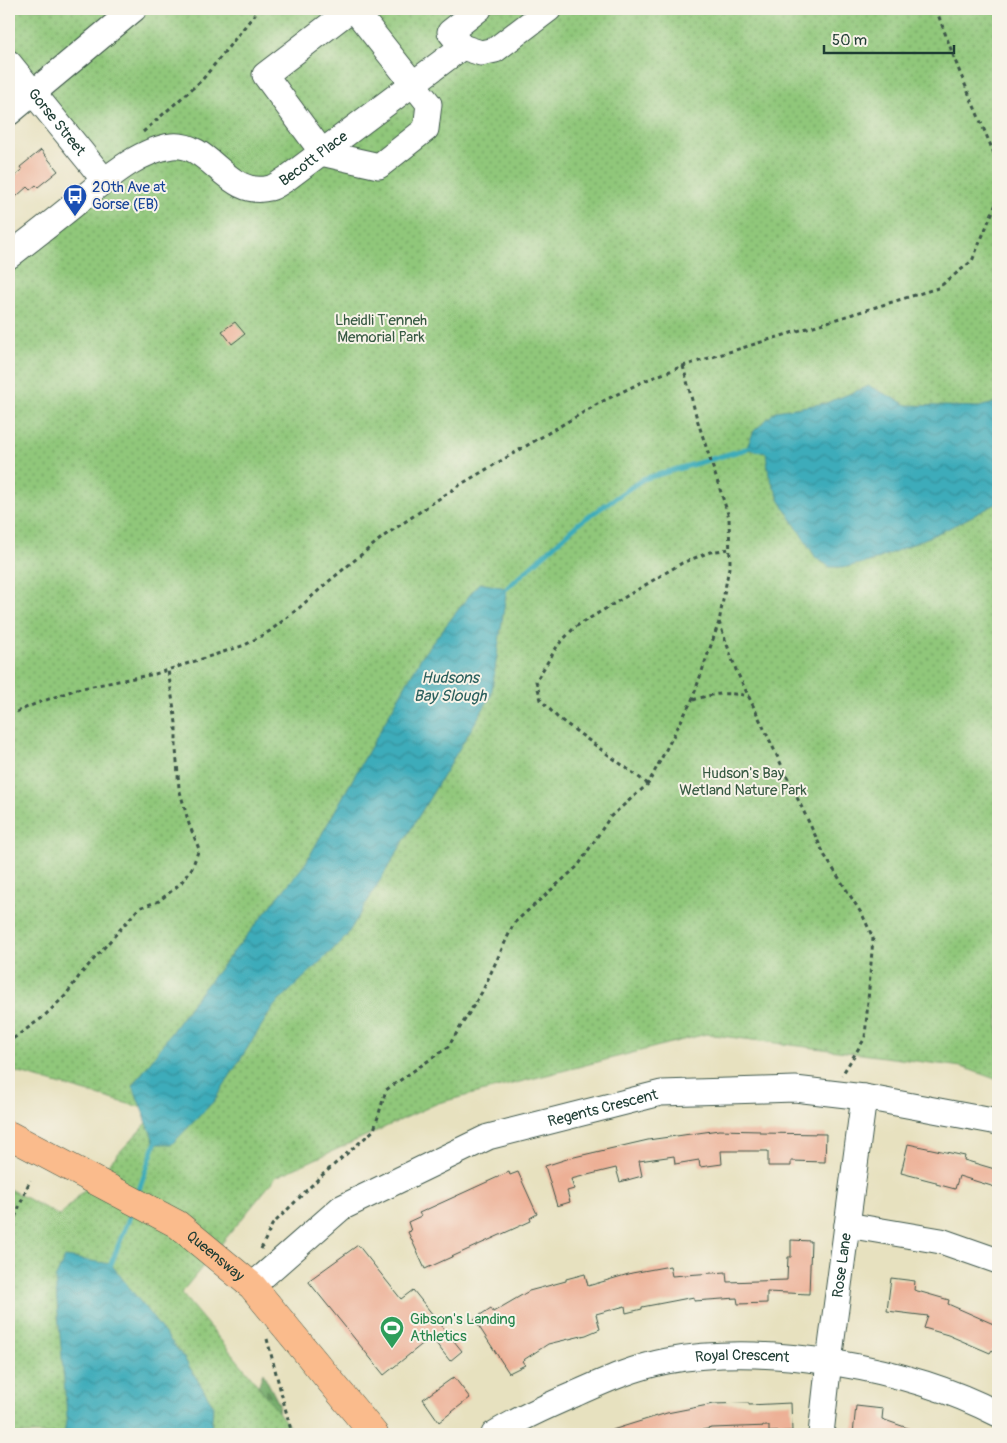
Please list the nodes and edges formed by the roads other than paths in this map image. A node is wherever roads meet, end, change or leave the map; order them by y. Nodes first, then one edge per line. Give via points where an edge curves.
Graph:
1 (134, 9) edge
2 (353, 9) edge
3 (479, 9) edge
4 (549, 9) edge
5 (462, 46) junction
6 (9, 63) edge
7 (414, 83) junction
8 (33, 93) junction
9 (9, 112) edge
10 (322, 152) junction
11 (105, 181) junction
12 (9, 256) edge
13 (864, 1097) junction
14 (998, 1122) edge
15 (9, 1135) edge
16 (847, 1225) junction
17 (998, 1261) edge
18 (252, 1286) junction
19 (829, 1361) junction
20 (998, 1414) edge
21 (374, 1434) edge
22 (494, 1434) edge
23 (821, 1434) edge

1 - 8 street
2 - 7 street
2 - 10 street via 265,75
3 - 5 street via 450,32
4 - 5 street via 496,50 481,53
5 - 7 street, Becott Place
6 - 8 street, Gorse Street
7 - 10 street, Becott Place
7 - 10 street via 429,104 426,129 379,166
8 - 9 street
8 - 11 street, Gorse Street
10 - 11 street, Becott Place via 270,188 240,185 191,149 174,146 138,157
11 - 12 street, Becott Place
13 - 14 street, Regents Crescent
13 - 16 street, Rose Lane
13 - 18 street, Regents Crescent via 795,1089 661,1093 488,1136 341,1208
15 - 18 main road, Queensway via 177,1224
16 - 17 street via 941,1241
16 - 19 street, Rose Lane
18 - 21 main road, Queensway
19 - 20 street, Royal Crescent via 915,1381
19 - 22 street, Royal Crescent via 730,1354 666,1361 610,1378 520,1418
19 - 23 street, Rose Lane

